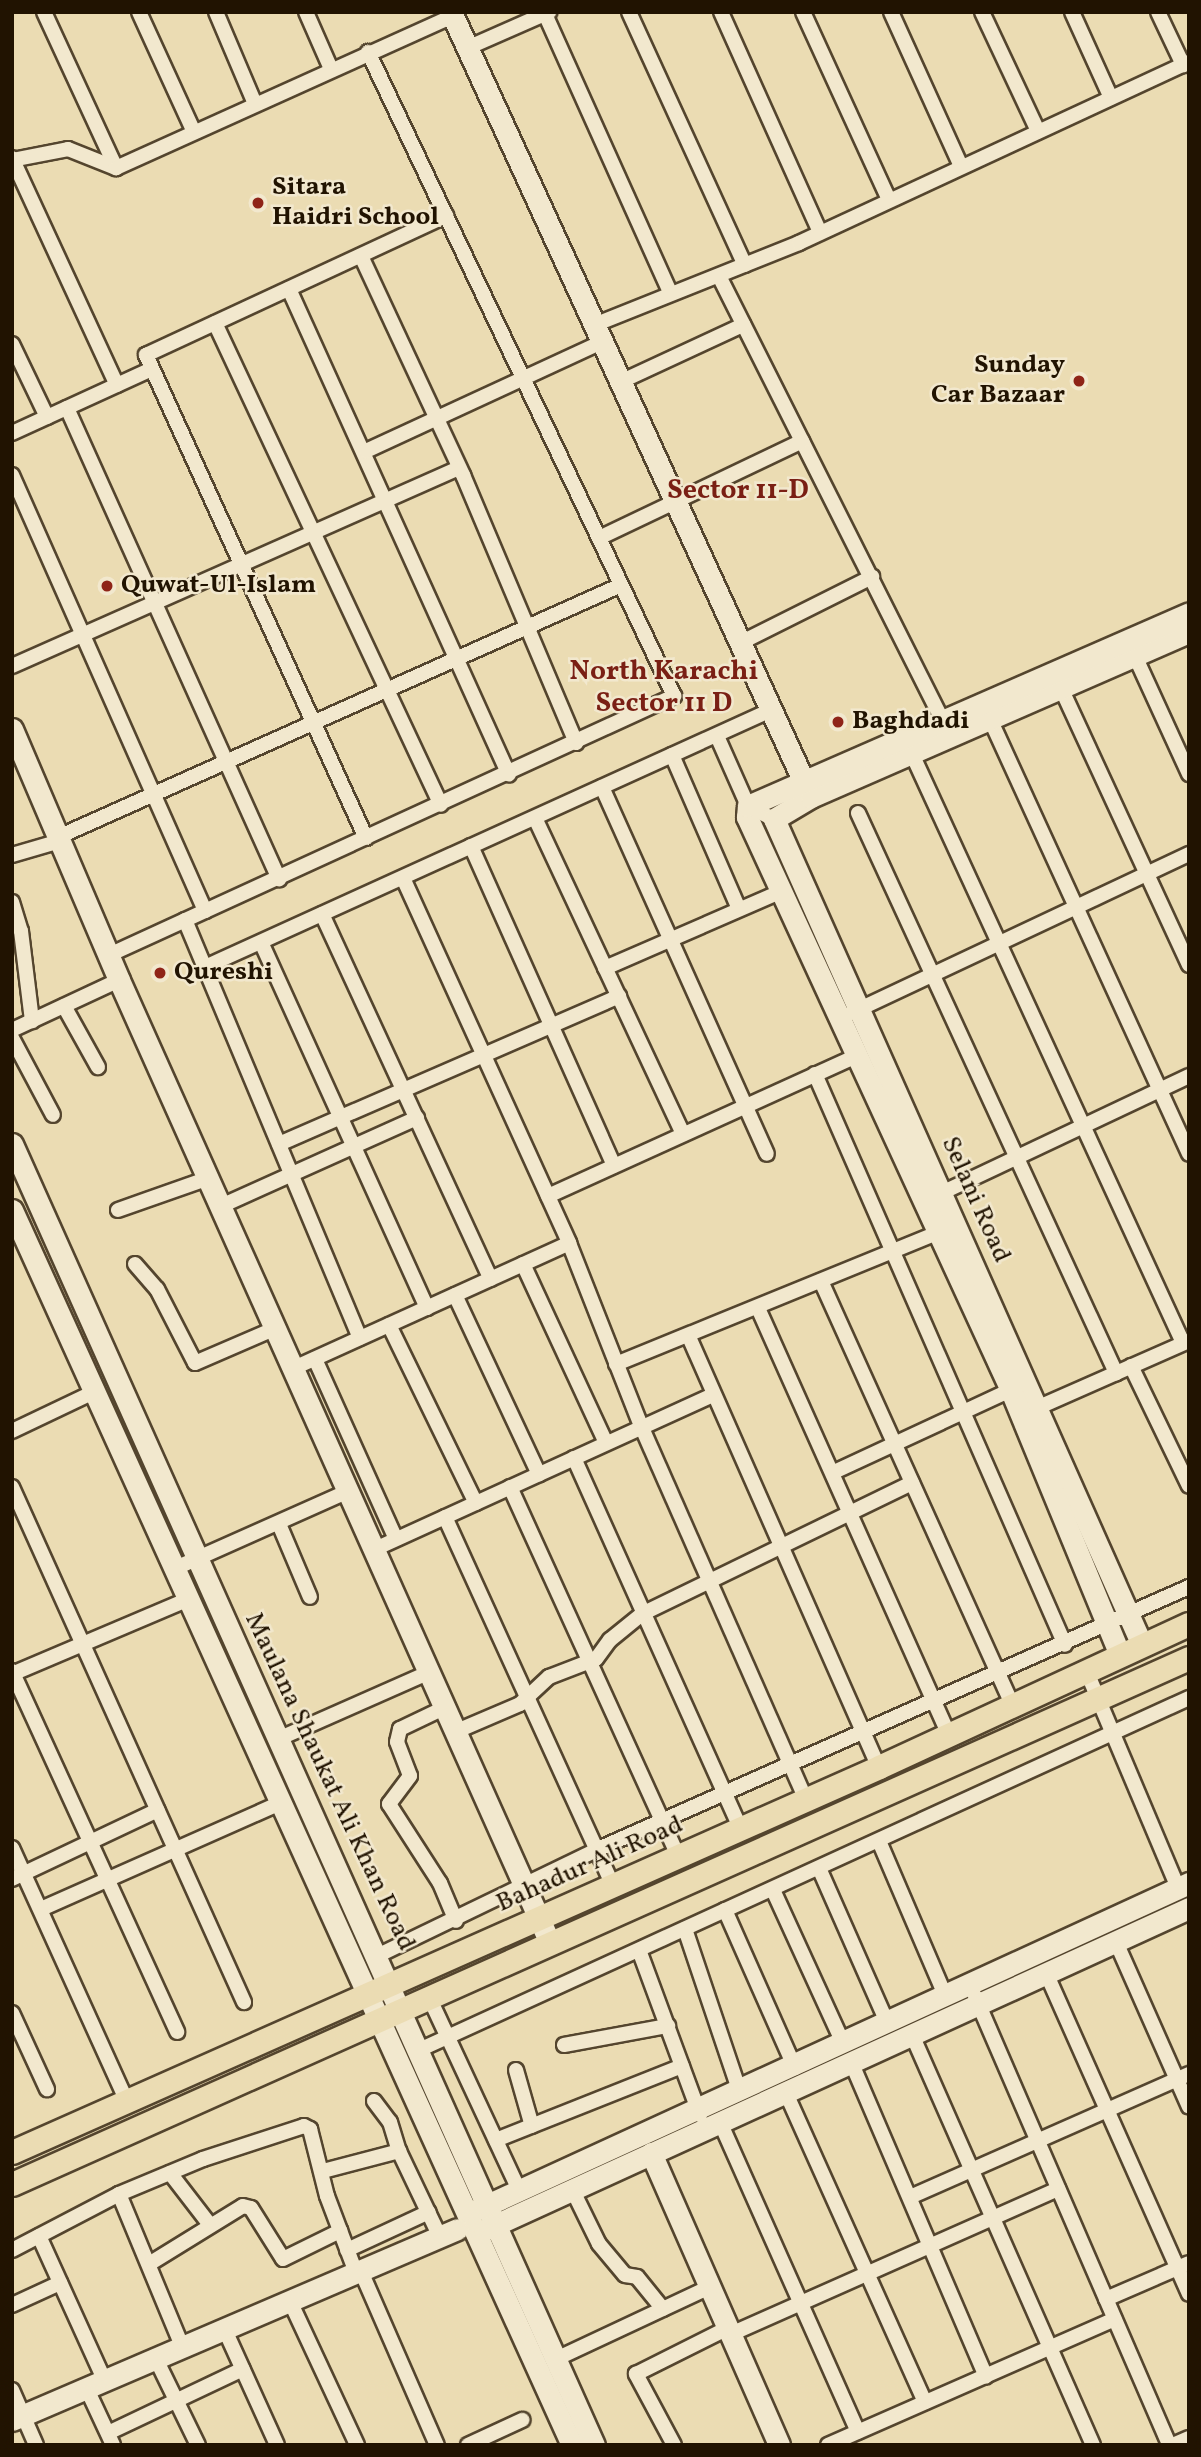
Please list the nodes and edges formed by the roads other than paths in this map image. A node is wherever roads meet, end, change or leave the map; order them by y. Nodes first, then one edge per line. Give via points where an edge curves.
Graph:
1 (44, 12) edge
2 (139, 12) edge
3 (216, 12) edge
4 (306, 12) edge
5 (629, 12) edge
6 (721, 12) edge
7 (803, 12) edge
8 (891, 12) edge
9 (982, 12) edge
10 (1072, 12) edge
11 (1158, 12) edge
12 (547, 13) edge
13 (452, 14) edge
14 (467, 48) junction
15 (368, 52) junction
16 (1186, 64) edge
17 (331, 69) junction
18 (1111, 98) junction
19 (255, 104) junction
20 (1038, 131) junction
21 (194, 132) junction
22 (13, 159) edge
23 (961, 166) junction
24 (116, 168) junction
25 (888, 198) junction
26 (446, 216) junction
27 (820, 230) junction
28 (361, 256) junction
29 (745, 265) junction
30 (719, 276) junction
31 (289, 289) junction
32 (670, 292) junction
33 (215, 323) junction
34 (743, 325) junction
35 (598, 334) junction
36 (12, 344) edge
37 (152, 369) junction
38 (524, 379) junction
39 (620, 382) junction
40 (117, 385) junction
41 (67, 408) junction
42 (47, 417) junction
43 (436, 419) junction
44 (12, 433) edge
45 (802, 441) junction
46 (366, 451) junction
47 (457, 470) junction
48 (12, 475) edge
49 (386, 499) junction
50 (676, 503) junction
51 (314, 531) junction
52 (599, 538) junction
53 (241, 564) junction
54 (872, 577) junction
55 (621, 585) junction
56 (154, 601) junction
57 (1189, 613) edge
58 (527, 627) junction
59 (1189, 632) edge
60 (83, 633) junction
61 (740, 643) junction
62 (1135, 656) junction
63 (454, 660) junction
64 (12, 666) edge
65 (1061, 688) junction
66 (388, 690) junction
67 (771, 710) junction
68 (990, 719) junction
69 (943, 721) junction
70 (314, 723) junction
71 (717, 736) junction
72 (14, 740) edge
73 (576, 743) junction
74 (912, 754) junction
75 (672, 755) junction
76 (226, 763) junction
77 (1189, 774) edge
78 (509, 775) junction
79 (602, 788) junction
80 (808, 790) junction
81 (155, 793) junction
82 (441, 805) junction
83 (748, 806) junction
84 (858, 813) dead end
85 (535, 818) junction
86 (774, 819) junction
87 (366, 838) junction
88 (59, 839) junction
89 (471, 846) junction
90 (1189, 854) edge
91 (12, 855) edge
92 (1147, 874) junction
93 (279, 878) junction
94 (403, 878) junction
95 (780, 892) junction
96 (12, 902) edge
97 (1076, 908) junction
98 (739, 909) junction
99 (205, 911) junction
100 (323, 914) junction
101 (185, 920) junction
102 (671, 939) junction
103 (261, 942) junction
104 (999, 944) junction
105 (109, 955) junction
106 (1189, 965) edge
107 (205, 967) junction
108 (605, 968) junction
109 (933, 975) junction
110 (119, 980) junction
111 (618, 996) junction
112 (64, 1006) junction
113 (849, 1015) junction
114 (32, 1021) junction
115 (551, 1025) junction
116 (12, 1030) edge
117 (12, 1038) edge
118 (483, 1053) junction
119 (856, 1056) junction
120 (98, 1068) dead end
121 (815, 1074) junction
122 (1189, 1076) edge
123 (403, 1089) junction
124 (1160, 1090) junction
125 (747, 1105) junction
126 (53, 1115) dead end
127 (341, 1117) junction
128 (417, 1118) junction
129 (1084, 1126) junction
130 (683, 1134) junction
131 (1185, 1135) edge
132 (12, 1144) edge
133 (279, 1144) junction
134 (355, 1147) junction
135 (767, 1154) dead end
136 (1189, 1154) edge
137 (1018, 1157) junction
138 (614, 1166) junction
139 (292, 1174) junction
140 (209, 1178) junction
141 (548, 1196) junction
142 (933, 1197) junction
143 (222, 1206) junction
144 (12, 1210) edge
145 (118, 1210) dead end
146 (939, 1232) junction
147 (569, 1243) junction
148 (892, 1252) junction
149 (135, 1264) dead end
150 (523, 1264) junction
151 (491, 1279) junction
152 (821, 1281) junction
153 (455, 1295) junction
154 (427, 1308) junction
155 (758, 1308) junction
156 (389, 1325) junction
157 (276, 1328) junction
158 (689, 1337) junction
159 (360, 1338) junction
160 (1186, 1342) edge
161 (314, 1359) junction
162 (616, 1364) junction
163 (1131, 1366) junction
164 (294, 1368) junction
165 (1116, 1373) junction
166 (1011, 1390) junction
167 (96, 1391) junction
168 (713, 1395) junction
169 (1028, 1412) junction
170 (964, 1415) junction
171 (13, 1428) edge
172 (642, 1428) junction
173 (606, 1443) junction
174 (896, 1445) junction
175 (574, 1458) junction
176 (834, 1472) junction
177 (539, 1474) junction
178 (912, 1483) junction
179 (1189, 1486) edge
180 (12, 1487) edge
181 (510, 1487) junction
182 (349, 1492) junction
183 (476, 1503) junction
184 (850, 1513) junction
185 (445, 1517) junction
186 (279, 1524) junction
187 (396, 1539) junction
188 (782, 1548) junction
189 (375, 1549) junction
190 (187, 1564) junction
191 (711, 1580) junction
192 (1189, 1587) edge
193 (310, 1597) dead end
194 (191, 1598) junction
195 (642, 1614) junction
196 (1129, 1616) junction
197 (1189, 1624) edge
198 (1108, 1625) junction
199 (83, 1644) junction
200 (1065, 1645) junction
201 (1142, 1645) junction
202 (1120, 1655) junction
203 (1189, 1658) edge
204 (591, 1661) junction
205 (1086, 1671) junction
206 (430, 1672) junction
207 (998, 1672) junction
208 (13, 1673) edge
209 (528, 1698) junction
210 (933, 1699) junction
211 (1098, 1699) junction
212 (1189, 1699) edge
213 (1012, 1705) junction
214 (446, 1707) junction
215 (457, 1731) junction
216 (862, 1732) junction
217 (1113, 1733) junction
218 (949, 1734) junction
219 (278, 1739) junction
220 (791, 1765) junction
221 (879, 1767) junction
222 (726, 1793) junction
223 (806, 1800) junction
224 (281, 1804) junction
225 (158, 1810) junction
226 (662, 1821) junction
227 (741, 1829) junction
228 (879, 1841) junction
229 (90, 1842) junction
230 (12, 1848) edge
231 (596, 1850) junction
232 (176, 1852) junction
233 (678, 1856) junction
234 (819, 1868) junction
235 (18, 1877) edge
236 (108, 1882) junction
237 (524, 1885) junction
238 (1184, 1885) edge
239 (613, 1886) junction
240 (772, 1890) junction
241 (41, 1909) junction
242 (1188, 1909) edge
243 (724, 1910) junction
244 (540, 1918) junction
245 (456, 1921) junction
246 (685, 1929) junction
247 (1116, 1942) junction
248 (550, 1943) junction
249 (639, 1950) junction
250 (377, 1956) junction
251 (1047, 1975) junction
252 (390, 1983) junction
253 (969, 1984) junction
254 (367, 1994) junction
255 (945, 1995) junction
256 (429, 1997) junction
257 (244, 2002) dead end
258 (979, 2007) junction
259 (401, 2008) junction
260 (12, 2013) edge
261 (377, 2018) junction
262 (887, 2022) junction
263 (668, 2026) junction
264 (177, 2032) dead end
265 (448, 2037) junction
266 (913, 2037) junction
267 (843, 2043) junction
268 (564, 2045) dead end
269 (419, 2050) junction
270 (852, 2064) junction
271 (682, 2066) junction
272 (795, 2068) junction
273 (516, 2070) dead end
274 (1183, 2077) edge
275 (47, 2089) dead end
276 (740, 2092) junction
277 (786, 2093) junction
278 (374, 2101) dead end
279 (127, 2102) junction
280 (1189, 2107) edge
281 (1107, 2110) junction
282 (708, 2121) junction
283 (532, 2126) junction
284 (496, 2140) junction
285 (1037, 2141) junction
286 (399, 2151) junction
287 (12, 2152) edge
288 (651, 2153) junction
289 (323, 2171) junction
290 (970, 2171) junction
291 (170, 2173) junction
292 (12, 2184) edge
293 (572, 2189) junction
294 (1058, 2189) junction
295 (520, 2192) junction
296 (119, 2194) junction
297 (910, 2197) junction
298 (429, 2212) junction
299 (991, 2219) junction
300 (471, 2224) junction
301 (211, 2225) junction
302 (340, 2231) junction
303 (39, 2236) junction
304 (931, 2246) junction
305 (12, 2250) edge
306 (347, 2250) junction
307 (149, 2264) junction
308 (1183, 2266) edge
309 (357, 2269) junction
310 (867, 2274) junction
311 (60, 2283) junction
312 (710, 2287) junction
313 (1189, 2294) edge
314 (289, 2299) junction
315 (1106, 2300) junction
316 (801, 2303) junction
317 (12, 2305) edge
318 (663, 2309) junction
319 (1115, 2319) junction
320 (224, 2328) junction
321 (729, 2331) junction
322 (182, 2346) junction
323 (1049, 2348) junction
324 (155, 2357) junction
325 (556, 2359) junction
326 (243, 2369) junction
327 (986, 2376) junction
328 (95, 2383) junction
329 (12, 2390) edge
330 (177, 2400) junction
331 (925, 2402) junction
332 (18, 2418) edge
333 (522, 2420) dead end
334 (858, 2431) junction
335 (1189, 2438) edge
336 (110, 2439) edge
337 (36, 2445) edge
338 (198, 2445) edge
339 (277, 2445) edge
340 (356, 2445) edge
341 (437, 2445) edge
342 (468, 2445) edge
343 (572, 2445) edge
344 (594, 2445) edge
345 (674, 2445) edge
346 (779, 2445) edge
347 (828, 2445) edge
348 (1093, 2445) edge
349 (1171, 2445) edge

1 - 24 street
2 - 21 street
3 - 19 street
4 - 17 street
5 - 29 street
6 - 27 street
7 - 25 street
8 - 23 street
9 - 20 street
10 - 18 street
11 - 16 street
12 - 14 street
12 - 32 street
13 - 14 street
13 - 15 street
14 - 35 street
15 - 17 street
15 - 26 street
16 - 18 street
17 - 19 street
18 - 20 street
19 - 21 street
20 - 23 street
21 - 24 street
22 - 24 street via 68,149
22 - 40 street
23 - 25 street
25 - 27 street
26 - 28 street
26 - 38 street
27 - 29 street
28 - 31 street
28 - 43 street
29 - 30 street
30 - 32 street
30 - 34 street
31 - 33 street
31 - 46 street
32 - 35 street
33 - 37 street via 146,355
33 - 51 street
34 - 39 street
34 - 45 street
35 - 38 street
35 - 39 street
36 - 42 street
37 - 40 street
37 - 53 street
38 - 43 street
38 - 52 street
39 - 50 street
40 - 41 street
41 - 42 street
41 - 56 street
42 - 44 street
43 - 46 street
43 - 47 street
45 - 50 street
45 - 54 street
46 - 49 street
47 - 49 street
47 - 58 street
48 - 60 street
49 - 51 street
49 - 63 street
50 - 52 street
50 - 61 street
51 - 53 street
51 - 66 street
52 - 55 street
53 - 56 street
53 - 70 street
54 - 61 street
54 - 69 street
55 - 58 street
55 - 73 street via 674,696
56 - 60 street
56 - 76 street
57 - 69 street
58 - 63 street
58 - 73 street
59 - 62 street
60 - 64 street
60 - 81 street
61 - 67 street
62 - 65 street
62 - 77 street
63 - 66 street
63 - 78 street
65 - 68 street
65 - 92 street
66 - 70 street
66 - 82 street
67 - 71 street
67 - 80 street
68 - 74 street
68 - 97 street
69 - 80 street
70 - 76 street
70 - 87 street
71 - 75 street
71 - 83 street
72 - 88 street
73 - 78 street
74 - 80 street
74 - 104 street
75 - 79 street
75 - 98 street
76 - 81 street
76 - 93 street
78 - 82 street
79 - 85 street
79 - 102 street
80 - 83 street
80 - 86 street
81 - 88 street
81 - 99 street
82 - 87 street
83 - 86 street
83 - 95 street, Selani Road via 747,817
84 - 109 street
85 - 89 street
85 - 108 street
86 - 113 street, Selani Road
87 - 93 street
88 - 91 street
88 - 105 street
89 - 94 street
89 - 115 street
90 - 92 street
92 - 97 street
92 - 106 street
93 - 99 street
94 - 100 street
94 - 118 street
95 - 98 street
95 - 113 street, Selani Road
96 - 114 street via 21,931
97 - 104 street
97 - 124 street
98 - 102 street
99 - 101 street
100 - 103 street
100 - 123 street
101 - 105 street
101 - 107 street
102 - 108 street
102 - 125 street
103 - 107 street
103 - 127 street
104 - 109 street
104 - 129 street
105 - 110 street
107 - 133 street
108 - 111 street
109 - 113 street
109 - 137 street
110 - 112 street
110 - 140 street
111 - 115 street
111 - 130 street
112 - 114 street
112 - 120 street
113 - 119 street, Selani Road
113 - 142 street, Selani Road
114 - 116 street
115 - 118 street
115 - 138 street
117 - 126 street
118 - 123 street
118 - 141 street
119 - 121 street
119 - 142 street, Selani Road
121 - 125 street
121 - 148 street
122 - 124 street
123 - 127 street
123 - 128 street
124 - 129 street
124 - 131 street
125 - 130 street
125 - 135 street
127 - 133 street
127 - 134 street
128 - 134 street
128 - 151 street
129 - 137 street
129 - 160 street
130 - 138 street
131 - 136 street
132 - 190 street, Maulana Shaukat Ali Khan Road
133 - 139 street
134 - 139 street
134 - 154 street
137 - 142 street
137 - 165 street
138 - 141 street
139 - 143 street
139 - 159 street
140 - 143 street
140 - 145 street
141 - 147 street
142 - 146 street, Selani Road
142 - 169 street, Selani Road
143 - 157 street
144 - 167 street, Maulana Shaukat Ali Khan Road
146 - 148 street
146 - 166 street, Selani Road
147 - 150 street
147 - 162 street
148 - 152 street
148 - 170 street
149 - 157 street via 157,1289 195,1363
150 - 151 street
150 - 173 street
151 - 153 street
152 - 155 street
152 - 174 street
153 - 154 street
153 - 177 street
154 - 156 street
155 - 158 street
155 - 176 street
156 - 159 street
156 - 183 street
157 - 164 street
158 - 162 street
158 - 168 street
159 - 161 street
160 - 163 street
161 - 164 street
161 - 187 street
162 - 172 street
163 - 165 street
163 - 179 street
164 - 182 street
165 - 169 street
166 - 169 street, Selani Road
166 - 170 street
167 - 171 street
167 - 190 street, Maulana Shaukat Ali Khan Road
168 - 172 street
168 - 188 street
169 - 196 street, Selani Road
169 - 198 street, Selani Road
170 - 174 street
170 - 200 street
172 - 173 street
172 - 191 street
173 - 175 street
174 - 176 street
174 - 178 street
175 - 177 street
175 - 195 street
176 - 184 street
177 - 181 street
178 - 184 street
178 - 207 street
180 - 199 street
181 - 183 street
181 - 204 street
182 - 186 street
182 - 189 street
183 - 185 street
184 - 188 street
184 - 210 street
185 - 187 street
185 - 209 street
186 - 190 street
186 - 193 street
187 - 189 street
188 - 191 street
188 - 216 street
189 - 206 street
190 - 194 street, Maulana Shaukat Ali Khan Road
190 - 219 street, Maulana Shaukat Ali Khan Road
191 - 195 street
191 - 220 street
192 - 196 street
194 - 199 street
194 - 224 street, Maulana Shaukat Ali Khan Road
195 - 204 street
195 - 222 street
196 - 198 street
196 - 201 street, Selani Road
197 - 201 main road, Bahadur Ali Road
198 - 200 street
198 - 202 street, Selani Road
199 - 208 street
199 - 225 street
200 - 207 street
201 - 202 main road, Bahadur Ali Road
202 - 205 main road, Bahadur Ali Road
203 - 211 main road, Bahadur Ali Road
204 - 209 street via 549,1677
204 - 226 street
205 - 211 street
205 - 213 main road, Bahadur Ali Road
206 - 214 street
206 - 219 street
207 - 210 street
207 - 213 street
208 - 229 street
209 - 215 street
209 - 231 street
210 - 216 street
210 - 218 street
211 - 217 street
211 - 248 main road, Bahadur Ali Road
212 - 217 street
213 - 218 main road, Bahadur Ali Road
214 - 215 street
214 - 245 street via 400,1730 397,1742 410,1776 389,1804 440,1883
215 - 237 street
216 - 220 street
216 - 221 street
217 - 228 street
217 - 238 street
218 - 221 main road, Bahadur Ali Road
219 - 250 street, Maulana Shaukat Ali Khan Road
220 - 222 street
220 - 223 street
221 - 223 main road, Bahadur Ali Road
222 - 226 street
222 - 227 street
223 - 227 main road, Bahadur Ali Road
224 - 232 street
224 - 254 street, Maulana Shaukat Ali Khan Road
225 - 229 street
225 - 232 street
226 - 231 street
226 - 233 street
227 - 233 main road, Bahadur Ali Road
228 - 234 street
228 - 255 street
229 - 235 street
229 - 236 street
230 - 235 street
231 - 237 street
231 - 239 street
232 - 236 street
232 - 257 street
233 - 239 main road, Bahadur Ali Road
234 - 240 street
234 - 262 street
235 - 241 street
236 - 241 street
236 - 264 street
237 - 244 street
237 - 245 street
238 - 242 street
238 - 253 street
239 - 244 main road, Bahadur Ali Road
240 - 243 street
240 - 267 street
241 - 279 street
242 - 247 street
243 - 246 street
243 - 272 street
244 - 248 street
244 - 252 main road, Bahadur Ali Road
245 - 250 street
246 - 249 street
246 - 276 street
247 - 251 street
247 - 274 street
248 - 256 main road, Bahadur Ali Road
249 - 263 street
249 - 265 street
250 - 252 street, Maulana Shaukat Ali Khan Road
251 - 258 street
251 - 281 street
252 - 254 main road, Bahadur Ali Road
252 - 259 street, Maulana Shaukat Ali Khan Road
253 - 255 street
253 - 258 street
254 - 261 street, Maulana Shaukat Ali Khan Road
254 - 279 main road, Bahadur Ali Road
255 - 262 street
256 - 259 main road, Bahadur Ali Road
256 - 265 street
258 - 266 street
258 - 285 street
259 - 261 main road, Bahadur Ali Road
259 - 269 street, Maulana Shaukat Ali Khan Road
260 - 275 street
261 - 292 main road, Bahadur Ali Road
261 - 300 street, Maulana Shaukat Ali Khan Road
262 - 267 street
263 - 268 street
263 - 271 street
265 - 269 street
265 - 284 street
266 - 270 street
266 - 290 street
267 - 272 street
269 - 300 street, Maulana Shaukat Ali Khan Road
270 - 277 street
270 - 297 street
271 - 282 street
271 - 283 street
272 - 276 street
273 - 283 street
274 - 280 street
274 - 281 street
276 - 282 street
277 - 282 street
277 - 310 street
278 - 286 street via 390,2122
279 - 287 main road, Bahadur Ali Road
281 - 285 street
281 - 308 street
282 - 288 street
282 - 295 street
282 - 316 street
283 - 284 street
284 - 295 street
285 - 290 street
285 - 294 street
286 - 289 street
286 - 298 street
288 - 293 street
288 - 312 street
289 - 291 street via 310,2129 304,2126
289 - 302 street
290 - 297 street
290 - 299 street
291 - 296 street
291 - 301 street
293 - 300 street
293 - 318 street via 599,2244 625,2275 637,2277
294 - 299 street
294 - 315 street
295 - 300 street
296 - 303 street
296 - 307 street
297 - 304 street
298 - 300 street
298 - 306 street
299 - 304 street
299 - 323 street
300 - 309 street
300 - 325 street, Maulana Shaukat Ali Khan Road
300 - 343 street, Maulana Shaukat Ali Khan Road
301 - 302 street via 247,2206 283,2259
301 - 307 street
302 - 306 street
303 - 305 street
303 - 311 street
304 - 310 street
304 - 327 street
306 - 309 street
307 - 322 street
308 - 313 street
308 - 315 street
309 - 314 street
309 - 341 street
310 - 316 street
310 - 331 street
311 - 317 street
311 - 328 street
312 - 318 street
312 - 321 street
314 - 320 street
314 - 340 street
315 - 319 street
316 - 321 street
316 - 334 street
318 - 325 street
319 - 323 street
319 - 349 street
320 - 322 street
320 - 326 street
321 - 345 street via 636,2374
321 - 346 street
322 - 324 street
323 - 327 street
323 - 348 street
324 - 328 street
324 - 330 street
325 - 344 street, Maulana Shaukat Ali Khan Road
326 - 330 street
326 - 339 street
327 - 331 street
328 - 332 street
328 - 336 street
329 - 332 street
330 - 336 street
330 - 338 street
331 - 334 street
332 - 337 street
333 - 342 street
334 - 347 street
335 - 349 street

